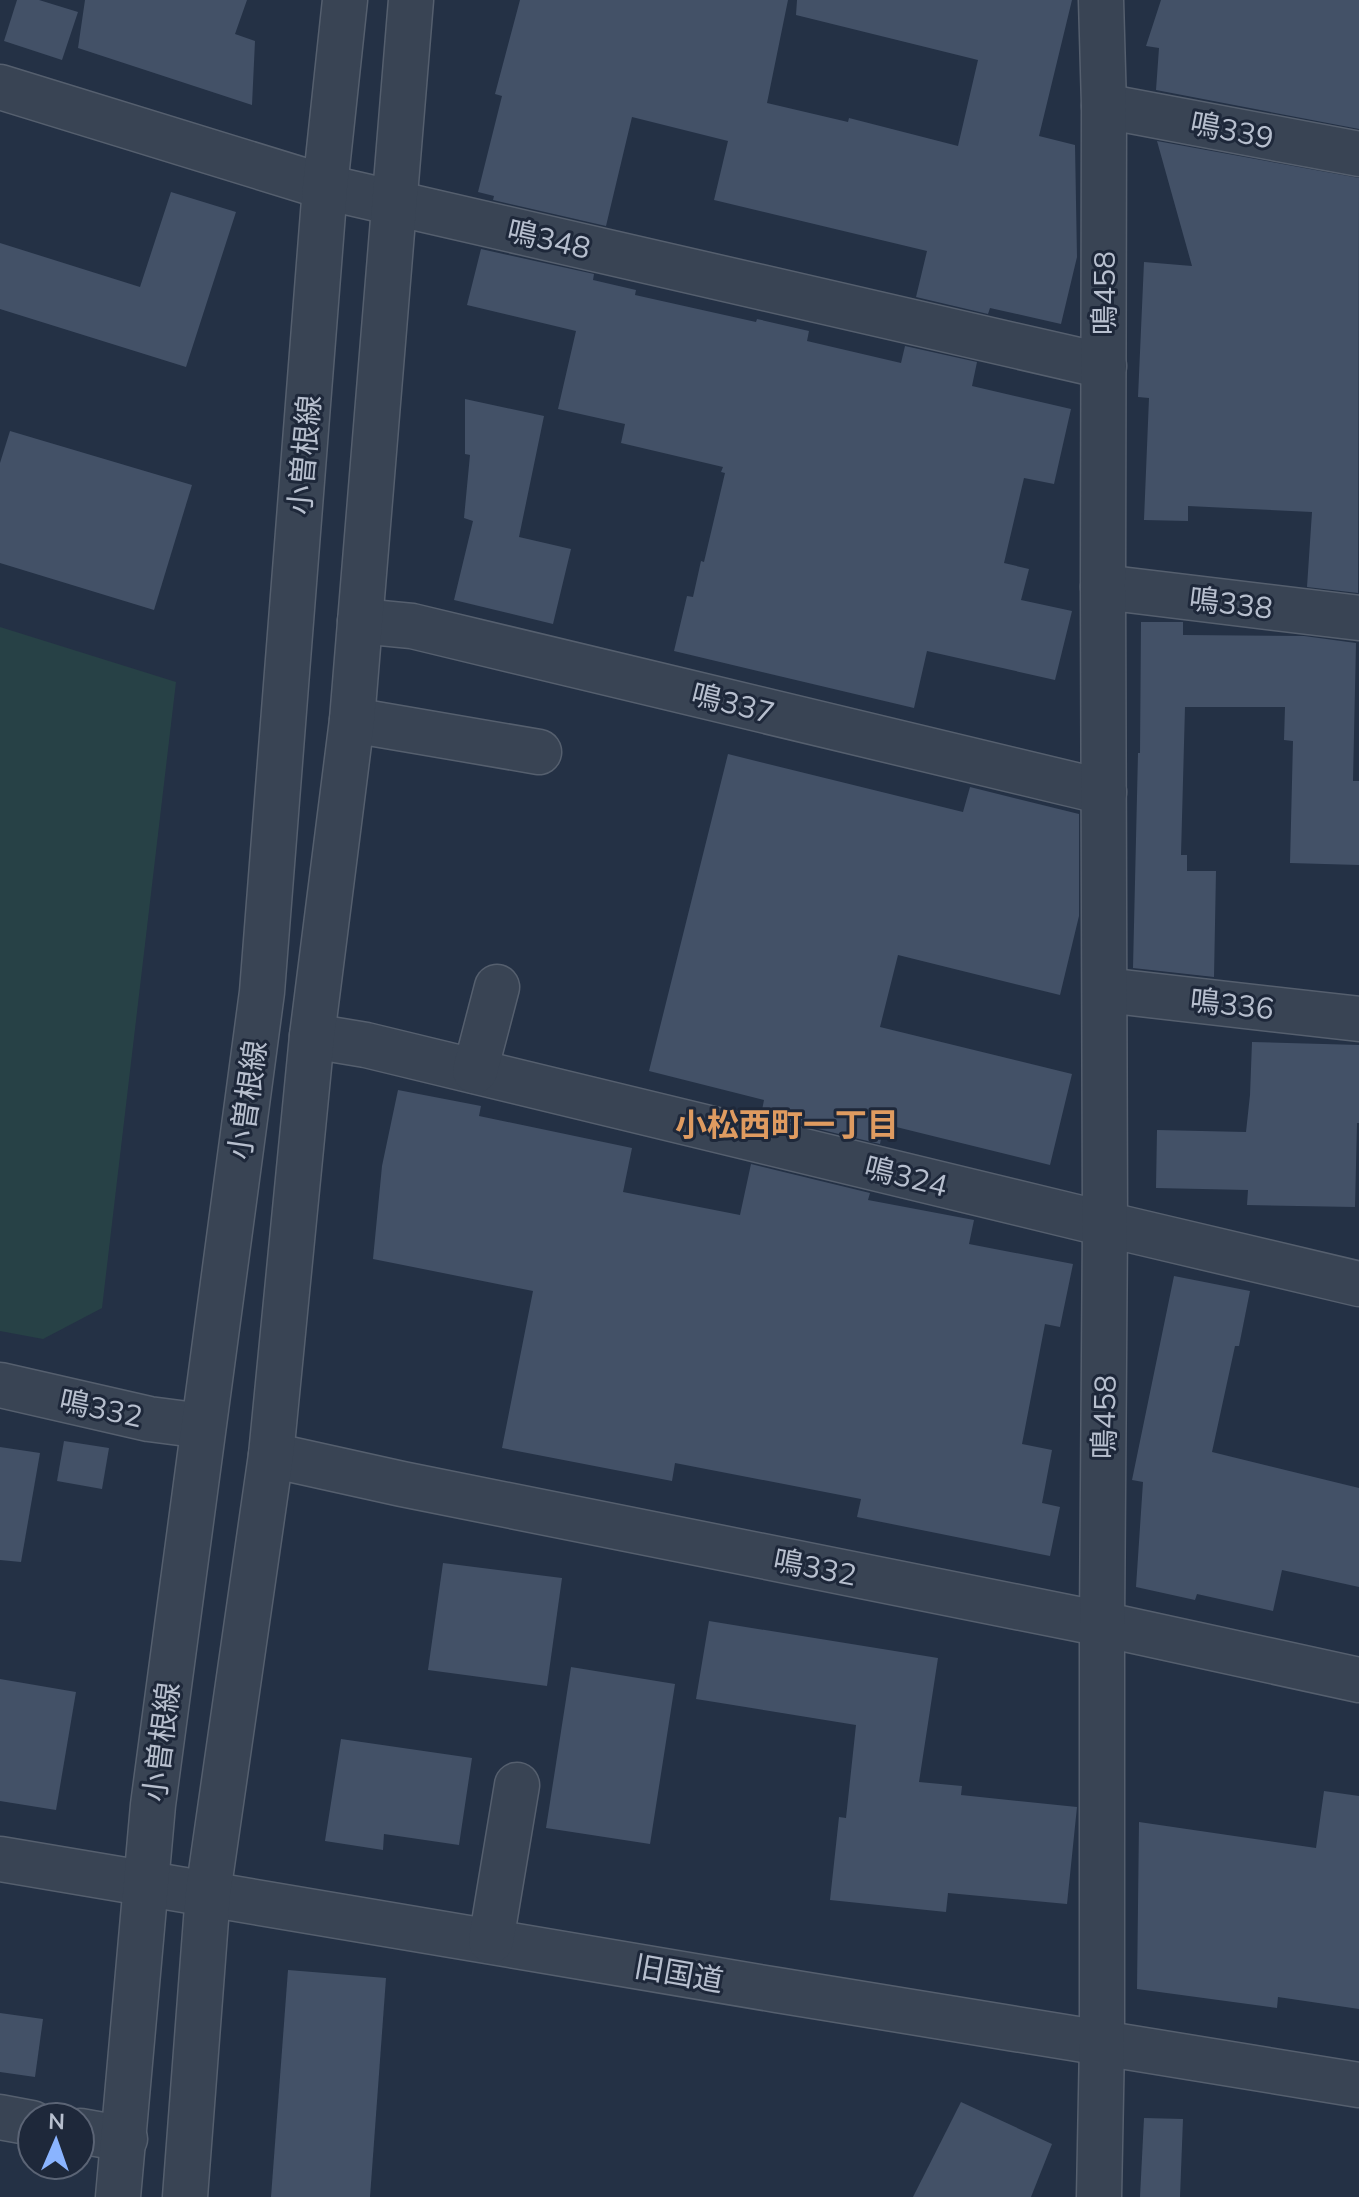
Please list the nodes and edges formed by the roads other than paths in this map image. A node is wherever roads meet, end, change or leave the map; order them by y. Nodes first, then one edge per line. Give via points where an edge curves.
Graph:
1 (345, 0) edge
2 (411, 0) edge
3 (1101, 0) edge
4 (0, 87) edge
5 (1104, 106) junction
6 (1359, 154) edge
7 (325, 187) junction
8 (394, 202) junction
9 (1104, 366) junction
10 (1103, 587) junction
11 (1359, 618) edge
12 (360, 621) junction
13 (352, 720) junction
14 (539, 752) dead end
15 (1104, 792) junction
16 (497, 987) dead end
17 (1105, 990) junction
18 (1359, 1019) edge
19 (312, 1036) junction
20 (475, 1071) junction
21 (1105, 1224) junction
22 (1359, 1284) edge
23 (0, 1385) edge
24 (203, 1426) junction
25 (271, 1455) junction
26 (1102, 1624) junction
27 (1359, 1680) edge
28 (517, 1785) dead end
29 (0, 1859) edge
30 (145, 1883) junction
31 (208, 1893) junction
32 (491, 1941) junction
33 (1102, 2043) junction
34 (1359, 2085) edge
35 (96, 2134) edge
36 (125, 2139) junction
37 (118, 2197) edge
38 (185, 2197) edge
39 (1099, 2197) edge

1 - 7 street, 小曽根線
2 - 8 street, 小曽根線
3 - 5 street, 鳴458
4 - 7 street, 鳴348
5 - 6 street, 鳴339
5 - 9 street, 鳴458
7 - 8 street, 鳴348
7 - 24 street, 小曽根線 via 262,992
8 - 9 street, 鳴348
8 - 12 street, 小曽根線
9 - 10 street, 鳴458
10 - 11 street, 鳴338
10 - 15 street, 鳴458
12 - 13 street, 小曽根線
12 - 15 street, 鳴337 via 412,626
13 - 14 street
13 - 19 street, 小曽根線
15 - 17 street, 鳴458
16 - 20 street
17 - 18 street, 鳴336
17 - 21 street, 鳴458
19 - 20 street, 鳴324
19 - 25 street, 小曽根線
20 - 21 street, 鳴324
21 - 22 street, 鳴324
21 - 26 street, 鳴458
23 - 24 street, 鳴332
24 - 30 street, 小曽根線
25 - 26 street, 鳴332
25 - 31 street, 小曽根線
26 - 27 street, 鳴332
26 - 33 street, 鳴458
28 - 32 street
29 - 30 street, 旧国道
30 - 31 street, 旧国道
30 - 36 street, 小曽根線
31 - 32 street, 旧国道
31 - 38 street, 小曽根線
32 - 33 street, 旧国道
33 - 34 street, 旧国道
33 - 39 street, 鳴458
35 - 36 street
36 - 37 street, 小曽根線

